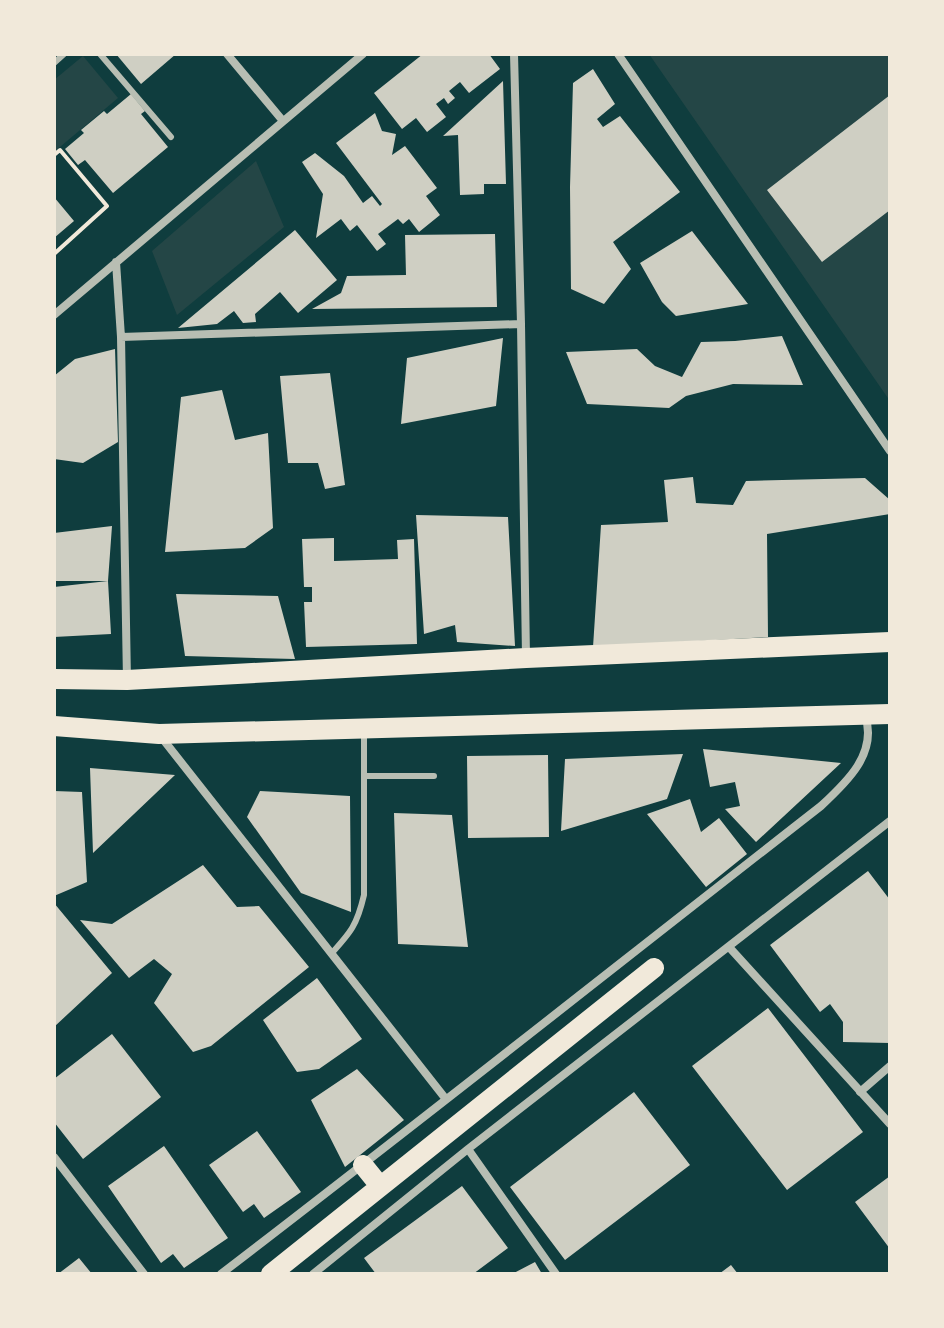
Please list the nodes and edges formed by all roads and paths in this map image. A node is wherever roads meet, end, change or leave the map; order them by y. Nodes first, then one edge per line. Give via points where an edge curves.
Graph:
1 (64, 54) edge
2 (100, 54) edge
3 (227, 54) edge
4 (363, 54) edge
5 (514, 54) edge
6 (618, 54) edge
7 (54, 63) edge
8 (283, 121) junction
9 (171, 137) dead end
10 (54, 155) edge
11 (54, 254) edge
12 (116, 262) junction
13 (54, 315) edge
14 (521, 324) junction
15 (121, 337) junction
16 (890, 451) edge
17 (888, 647) edge
18 (526, 658) junction
19 (54, 679) edge
20 (127, 680) junction
21 (882, 712) edge
22 (54, 726) edge
23 (364, 729) junction
24 (159, 734) junction
25 (365, 776) junction
26 (434, 776) dead end
27 (890, 821) edge
28 (729, 947) junction
29 (331, 954) junction
30 (654, 968) dead end
31 (890, 1066) edge
32 (860, 1092) junction
33 (445, 1098) junction
34 (890, 1124) edge
35 (468, 1149) junction
36 (54, 1157) edge
37 (363, 1165) junction
38 (380, 1186) junction
39 (144, 1274) edge
40 (221, 1274) edge
41 (271, 1274) edge
42 (313, 1274) edge
43 (556, 1274) edge

1 - 7 lane
2 - 9 lane
3 - 8 street
4 - 8 street
5 - 14 street
6 - 16 street
8 - 12 street
10 - 11 path via 60,150 107,206
12 - 13 street
12 - 15 street
14 - 15 street
14 - 18 street
15 - 20 street
17 - 18 main road
18 - 20 main road
19 - 20 main road
21 - 23 main road
21 - 33 street via 869,726 863,758 821,806
22 - 24 main road
23 - 24 main road
23 - 25 lane
24 - 29 street
25 - 26 lane
25 - 29 lane via 364,895 350,934
27 - 28 street
28 - 32 street
28 - 35 street
29 - 33 street
30 - 38 main road
31 - 32 street
32 - 34 street
33 - 37 street
35 - 42 street
35 - 43 street
36 - 39 street
37 - 38 main road
37 - 40 street
38 - 41 main road

